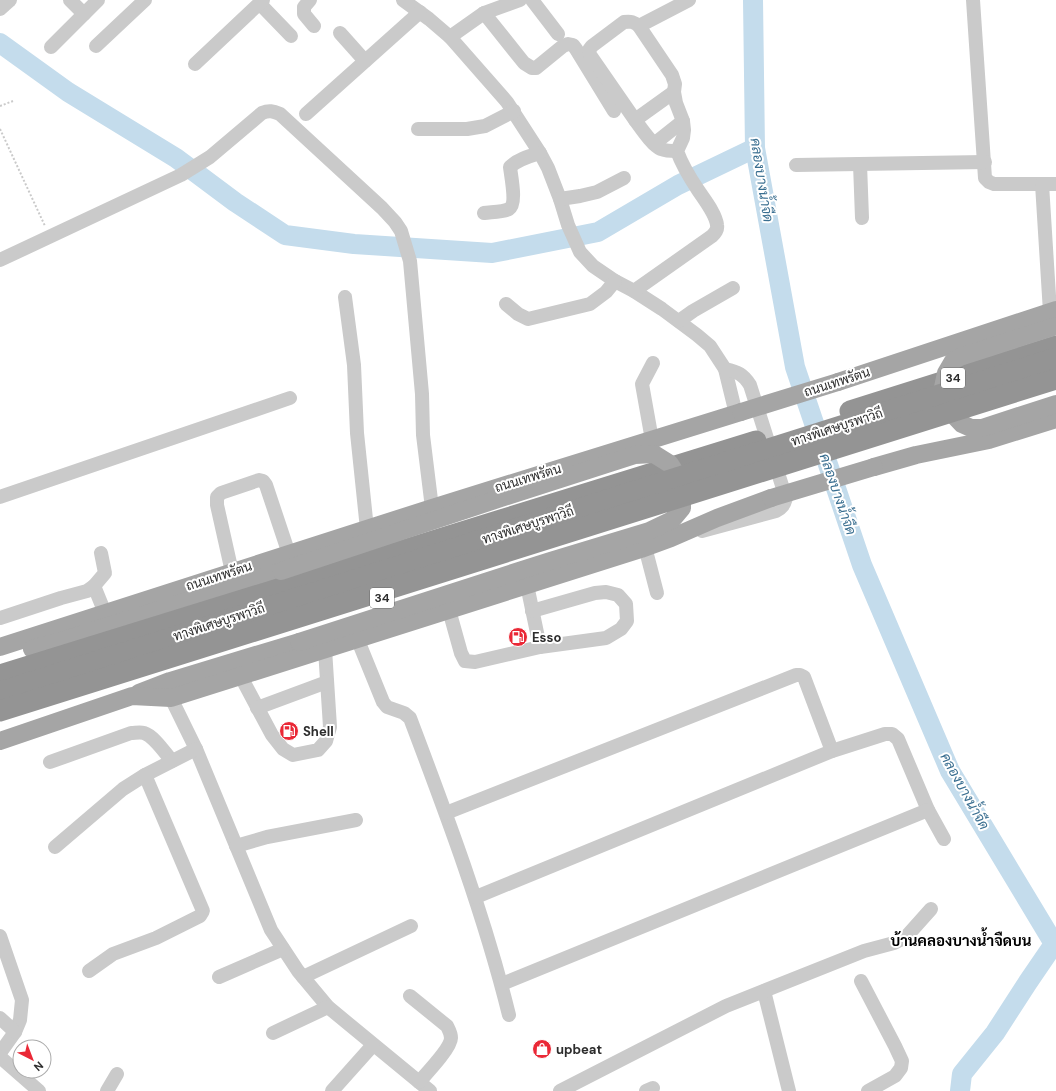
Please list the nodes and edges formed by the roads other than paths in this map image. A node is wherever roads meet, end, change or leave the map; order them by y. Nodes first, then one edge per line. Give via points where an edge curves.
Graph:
1 (10, 0) edge
2 (70, 0) edge
3 (98, 0) edge
4 (145, 0) edge
5 (310, 0) edge
6 (403, 0) edge
7 (520, 0) edge
8 (532, 0) edge
9 (689, 0) edge
10 (973, 0) edge
11 (261, 2) edge
12 (0, 9) edge
13 (420, 12) junction
14 (484, 13) junction
15 (84, 14) junction
16 (314, 26) dead end
17 (639, 26) junction
18 (340, 33) dead end
19 (558, 34) dead end
20 (292, 36) dead end
21 (450, 36) junction
22 (96, 46) dead end
23 (51, 47) dead end
24 (365, 61) junction
25 (195, 64) dead end
26 (674, 92) junction
27 (514, 111) junction
28 (614, 111) dead end
29 (306, 114) dead end
30 (635, 120) junction
31 (683, 121) junction
32 (418, 129) dead end
33 (654, 144) junction
34 (540, 153) junction
35 (679, 156) junction
36 (985, 162) junction
37 (860, 164) junction
38 (796, 165) dead end
39 (624, 178) dead end
40 (1049, 184) edge
41 (560, 199) junction
42 (484, 213) dead end
43 (862, 218) dead end
44 (0, 260) edge
45 (615, 281) junction
46 (733, 288) dead end
47 (634, 291) junction
48 (345, 297) dead end
49 (506, 304) dead end
50 (1054, 316) edge
51 (678, 321) junction
52 (1056, 346) edge
53 (1056, 358) edge
54 (653, 364) dead end
55 (725, 369) junction
56 (1056, 379) edge
57 (1056, 385) edge
58 (290, 398) dead end
59 (739, 413) junction
60 (1056, 417) edge
61 (652, 440) junction
62 (0, 497) edge
63 (432, 508) junction
64 (367, 529) junction
65 (671, 538) junction
66 (645, 547) junction
67 (101, 553) dead end
68 (289, 554) junction
69 (232, 572) junction
70 (527, 585) junction
71 (94, 586) junction
72 (658, 593) dead end
73 (449, 610) junction
74 (532, 611) junction
75 (105, 613) junction
76 (0, 618) edge
77 (357, 638) junction
78 (0, 647) edge
79 (540, 647) junction
80 (325, 649) junction
81 (0, 657) edge
82 (0, 675) edge
83 (240, 675) junction
84 (327, 682) junction
85 (0, 692) edge
86 (132, 696) junction
87 (171, 698) junction
88 (258, 708) junction
89 (0, 711) edge
90 (0, 718) edge
91 (0, 741) edge
92 (196, 749) junction
93 (832, 751) junction
94 (172, 761) junction
95 (50, 762) dead end
96 (145, 775) junction
97 (928, 810) junction
98 (446, 813) junction
99 (356, 820) dead end
100 (944, 840) dead end
101 (236, 846) junction
102 (55, 847) dead end
103 (476, 897) junction
104 (931, 909) dead end
105 (411, 926) dead end
106 (0, 936) edge
107 (283, 949) junction
108 (89, 971) dead end
109 (220, 977) dead end
110 (303, 977) junction
111 (861, 981) dead end
112 (502, 984) junction
113 (764, 991) junction
114 (410, 996) dead end
115 (328, 1007) junction
116 (510, 1015) dead end
117 (0, 1018) edge
118 (15, 1032) junction
119 (273, 1033) dead end
120 (373, 1045) junction
121 (0, 1052) edge
122 (0, 1058) edge
123 (117, 1074) dead end
124 (419, 1082) junction
125 (39, 1091) edge
126 (107, 1091) edge
127 (332, 1091) edge
128 (430, 1091) edge
129 (560, 1091) edge
130 (789, 1091) edge
131 (868, 1091) edge

1 - 12 street
2 - 15 street
3 - 15 street
4 - 22 street
5 - 16 street via 304,7 304,14
6 - 13 street
7 - 14 street
8 - 19 street
9 - 17 street
10 - 36 street
11 - 20 street
11 - 25 street
13 - 21 street
13 - 24 street
14 - 21 street
14 - 28 street via 524,63 532,68 536,68 563,46 573,45
15 - 23 street
17 - 26 street via 672,75
17 - 30 street via 633,21 624,22 589,50
18 - 24 street
21 - 27 street
24 - 29 street
26 - 30 street
26 - 31 street
27 - 32 street via 485,126 467,129
27 - 34 street
30 - 33 street
31 - 33 street
31 - 35 street via 684,130
33 - 35 street
34 - 41 street
34 - 42 street via 518,161 510,167 512,206 508,210
35 - 47 street via 712,211 718,224 717,230
36 - 37 street
36 - 40 street via 985,178 994,184
37 - 38 street
37 - 43 street
39 - 41 street via 597,192
40 - 50 street
41 - 45 street via 580,252 593,266
44 - 63 street via 181,175 210,157 266,111 280,114 382,208 401,232 410,261 422,394 423,435
45 - 47 street
45 - 49 street via 606,292 590,304 528,319
46 - 51 street
47 - 51 street
48 - 64 street via 354,365 357,433
50 - 59 main road, ถนนเทพรัตน / 34, bridge
50 - 60 main road, bridge via 953,361 946,373 942,392 946,408 962,424 971,428
51 - 55 street via 710,346
52 - 82 highway, 34
53 - 85 highway, ทางพิเศษบูรพาวิถี, bridge
54 - 61 street via 642,384
55 - 59 street
55 - 65 street via 738,372 750,385 786,498 785,503 776,511
56 - 89 highway, ทางพิเศษบูรพาวิถี, bridge
57 - 90 highway, 34
58 - 62 street
59 - 61 main road, ถนนเทพรัตน / 34
60 - 65 main road, 34, bridge via 989,440 916,454 771,498
61 - 63 main road, ถนนเทพรัตน / 34
63 - 64 main road, ถนนเทพรัตน / 34
64 - 68 main road, ถนนเทพรัตน / 34
65 - 66 main road, 34
66 - 70 main road, 34
66 - 72 street
67 - 71 street via 105,573
68 - 69 main road, ถนนเทพรัตน / 34
68 - 69 street via 266,485 259,480 221,493 217,497
69 - 75 main road, ถนนเทพรัตน / 34
70 - 73 main road, 34
70 - 74 street
71 - 75 street
71 - 76 street via 87,591
73 - 77 main road, 34
73 - 79 street via 461,653 466,661 475,662
74 - 79 street
74 - 79 street via 606,592 618,595 626,604 627,621 621,629 606,638
75 - 78 main road, ถนนเทพรัตน / 34
77 - 80 main road, 34
77 - 98 street via 383,702 387,707 410,718
80 - 83 main road, 34
80 - 84 street
81 - 86 main road, bridge via 64,640 635,455 654,454 670,464 682,483 682,508 672,520 649,531 170,681
83 - 87 main road, 34
83 - 88 street
84 - 88 street
84 - 88 street via 330,727 326,741 318,750 293,755 283,749 272,736
86 - 87 main road, 34
86 - 91 main road, 34
87 - 92 street
92 - 94 street
92 - 101 street
93 - 97 street via 892,734 898,739
93 - 98 street via 804,677 796,675
93 - 103 street
94 - 95 street via 148,735 137,732
94 - 96 street
96 - 102 street via 123,789
96 - 108 street via 203,911 200,916 156,938 113,954
97 - 100 street
97 - 112 street
98 - 103 street
99 - 101 street via 267,837
101 - 107 street via 271,930
103 - 112 street
104 - 113 street via 906,937 894,943 864,951
105 - 110 street
106 - 118 street via 22,1000 20,1020
107 - 109 street
107 - 110 street
110 - 115 street
111 - 131 street via 902,1061 901,1068 895,1076
112 - 116 street
113 - 129 street via 726,1006
113 - 130 street
114 - 124 street via 447,1026 451,1033 451,1040 441,1056
115 - 119 street
115 - 120 street
117 - 118 street
118 - 121 street
120 - 124 street
120 - 127 street
122 - 125 street
123 - 126 street
124 - 128 street

